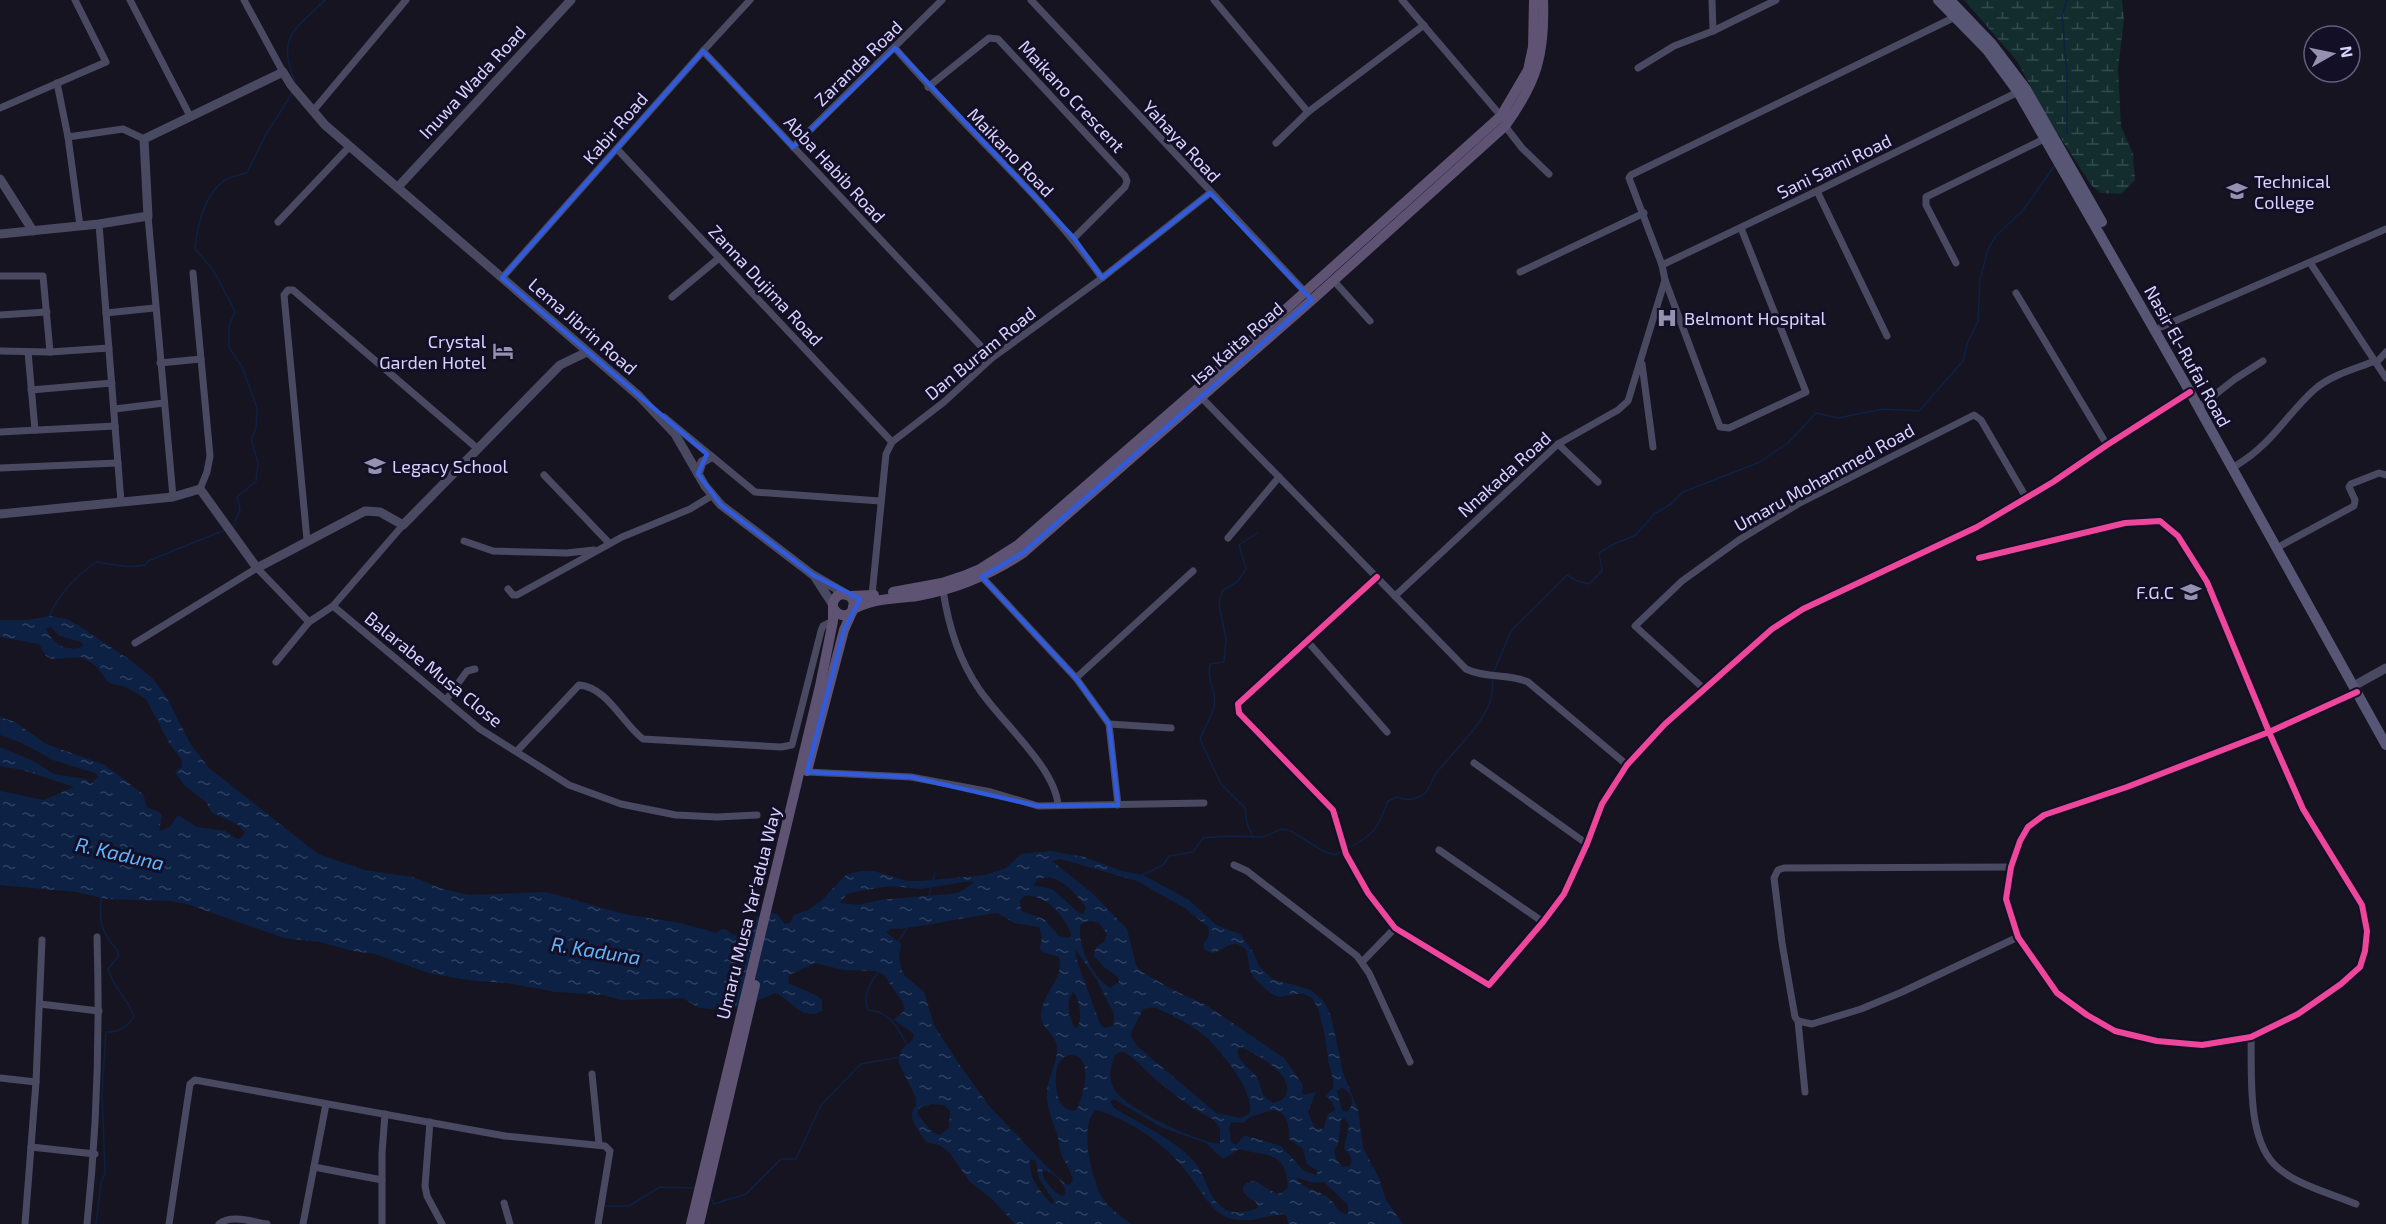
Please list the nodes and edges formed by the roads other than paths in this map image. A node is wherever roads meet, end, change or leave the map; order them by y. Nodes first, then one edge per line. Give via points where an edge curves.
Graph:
1 (75, 0) edge
2 (130, 0) edge
3 (244, 0) edge
4 (406, 0) edge
5 (571, 0) edge
6 (750, 0) edge
7 (942, 0) edge
8 (1031, 0) edge
9 (1214, 0) edge
10 (1402, 0) edge
11 (1534, 0) edge
12 (1543, 0) edge
13 (1712, 0) edge
14 (1776, 0) edge
15 (1938, 0) edge
16 (1950, 0) edge
17 (1955, 17) junction
18 (1424, 25) junction
19 (1713, 30) junction
20 (895, 48) junction
21 (703, 51) junction
22 (1638, 68) dead end
23 (283, 72) junction
24 (57, 83) junction
25 (928, 87) junction
26 (2018, 92) junction
27 (0, 108) edge
28 (313, 111) junction
29 (1308, 112) junction
30 (190, 116) junction
31 (1503, 121) junction
32 (68, 137) junction
33 (2046, 138) junction
34 (144, 139) junction
35 (1276, 142) dead end
36 (350, 146) junction
37 (793, 147) junction
38 (617, 149) junction
39 (1549, 174) dead end
40 (0, 179) edge
41 (399, 187) junction
42 (1817, 192) junction
43 (1210, 193) junction
44 (2083, 196) junction
45 (1644, 213) junction
46 (148, 216) junction
47 (278, 222) dead end
48 (99, 224) junction
49 (80, 226) junction
50 (1741, 228) junction
51 (2386, 229) edge
52 (33, 231) junction
53 (0, 234) edge
54 (1074, 238) junction
55 (719, 258) junction
56 (1956, 263) dead end
57 (2311, 264) junction
58 (1662, 265) junction
59 (1520, 272) dead end
60 (193, 273) dead end
61 (0, 276) edge
62 (502, 278) junction
63 (1102, 278) junction
64 (1665, 280) junction
65 (1334, 281) junction
66 (2016, 293) dead end
67 (1309, 296) junction
68 (672, 297) dead end
69 (154, 308) junction
70 (46, 312) junction
71 (106, 313) junction
72 (0, 315) edge
73 (1370, 321) dead end
74 (2161, 327) junction
75 (1887, 336) dead end
76 (109, 348) junction
77 (0, 351) edge
78 (28, 352) junction
79 (50, 352) junction
80 (587, 352) junction
81 (2386, 352) edge
82 (992, 358) junction
83 (1641, 358) junction
84 (201, 359) junction
85 (2264, 361) dead end
86 (2375, 362) junction
87 (160, 363) junction
88 (2386, 378) edge
89 (112, 383) junction
90 (32, 390) junction
91 (2190, 392) junction
92 (639, 396) junction
93 (1200, 396) junction
94 (164, 403) junction
95 (2203, 404) junction
96 (115, 409) junction
97 (115, 426) junction
98 (35, 430) junction
99 (0, 432) edge
100 (892, 442) junction
101 (1558, 444) junction
102 (2107, 445) junction
103 (1653, 447) dead end
104 (478, 449) junction
105 (711, 457) junction
106 (118, 463) junction
107 (0, 468) edge
108 (2237, 469) junction
109 (698, 474) junction
110 (544, 475) dead end
111 (2386, 475) edge
112 (1279, 477) junction
113 (1598, 482) dead end
114 (200, 489) junction
115 (713, 495) junction
116 (173, 497) junction
117 (2027, 499) junction
118 (880, 501) junction
119 (121, 502) junction
120 (0, 514) edge
121 (1052, 523) junction
122 (402, 525) junction
123 (1228, 538) dead end
124 (307, 540) junction
125 (464, 541) dead end
126 (609, 543) junction
127 (2282, 545) junction
128 (596, 550) junction
129 (1979, 558) dead end
130 (257, 568) junction
131 (1193, 571) dead end
132 (813, 575) junction
133 (982, 577) junction
134 (1377, 577) junction
135 (508, 589) dead end
136 (944, 590) junction
137 (2303, 591) junction
138 (848, 595) junction
139 (872, 595) junction
140 (1395, 596) junction
141 (333, 606) junction
142 (833, 607) junction
143 (853, 611) junction
144 (833, 621) junction
145 (309, 622) junction
146 (1308, 642) junction
147 (135, 644) dead end
148 (276, 662) dead end
149 (2386, 668) edge
150 (475, 669) dead end
151 (1076, 678) junction
152 (1703, 688) junction
153 (2358, 688) junction
154 (446, 700) junction
155 (1109, 724) junction
156 (1171, 728) dead end
157 (2386, 731) edge
158 (1387, 732) dead end
159 (2269, 732) junction
160 (2386, 745) edge
161 (517, 752) junction
162 (1474, 763) dead end
163 (1627, 765) junction
164 (807, 772) junction
165 (1204, 803) dead end
166 (1118, 805) junction
167 (1058, 806) junction
168 (757, 815) dead end
169 (788, 832) junction
170 (1587, 844) junction
171 (1439, 850) dead end
172 (1234, 865) dead end
173 (2011, 867) junction
174 (1543, 922) junction
175 (1395, 928) junction
176 (98, 937) dead end
177 (2018, 937) junction
178 (42, 940) dead end
179 (1362, 962) junction
180 (40, 1004) junction
181 (99, 1011) junction
182 (1798, 1021) junction
183 (2251, 1036) junction
184 (738, 1040) junction
185 (1410, 1062) dead end
186 (592, 1074) dead end
187 (0, 1078) edge
188 (36, 1082) junction
189 (1805, 1092) dead end
190 (326, 1104) junction
191 (386, 1114) junction
192 (430, 1122) junction
193 (599, 1144) junction
194 (31, 1147) junction
195 (94, 1154) junction
196 (314, 1167) junction
197 (382, 1180) junction
198 (504, 1203) dead end
199 (2356, 1204) dead end
200 (25, 1224) edge
201 (87, 1224) edge
202 (169, 1224) edge
203 (219, 1224) edge
204 (267, 1224) edge
205 (303, 1224) edge
206 (382, 1224) edge
207 (442, 1224) edge
208 (510, 1224) edge
209 (598, 1224) edge
210 (691, 1224) edge
211 (699, 1224) edge

1 - 24 street via 106,62
2 - 30 street
3 - 23 street
4 - 28 street
5 - 41 street, Inuwa Wada Road
6 - 21 street, Kabir Road
7 - 20 street, Zaranda Road
8 - 43 street, Yahaya Road
9 - 29 street
10 - 18 street
11 - 31 main road, Isa Kaita Road via 1533,47 1528,70
12 - 31 main road, Isa Kaita Road via 1542,48 1536,73 1520,105
13 - 19 street
14 - 19 street
15 - 17 main road, Nasir El-Rufai Road
16 - 44 main road, Nasir El-Rufai Road via 2009,64 2026,89
17 - 26 main road, Nasir El-Rufai Road via 1987,50
17 - 45 street via 1631,175 1628,181
18 - 29 street
18 - 31 street
19 - 22 street via 1674,46
20 - 25 street, Maikano Road
20 - 37 street, Zaranda Road
21 - 37 street, Abba Habib Road
21 - 38 street, Kabir Road
23 - 28 street, Lema Jibrin Road
23 - 30 street
24 - 27 street
24 - 32 street
25 - 54 street, Maikano Road
25 - 54 street, Maikano Crescent via 988,38 998,39 1127,181
26 - 33 main road, Nasir El-Rufai Road
26 - 42 street, Sani Sami Road
28 - 36 street, Lema Jibrin Road
29 - 35 street
30 - 34 street
31 - 39 street via 1522,148
31 - 65 main road, Isa Kaita Road
31 - 67 main road, Isa Kaita Road
32 - 34 street via 123,129
32 - 49 street
33 - 44 main road, Nasir El-Rufai Road
33 - 56 street via 1926,196 1926,205
34 - 46 street
36 - 41 street, Lema Jibrin Road
36 - 47 street
37 - 82 street, Abba Habib Road
38 - 55 street, Zanna Dujima Road
38 - 62 street, Kabir Road
40 - 52 street
41 - 62 street, Lema Jibrin Road
42 - 50 street, Sani Sami Road
42 - 75 street
43 - 63 street, Dan Buram Road
43 - 67 street, Yahaya Road
44 - 74 main road, Nasir El-Rufai Road
44 - 91 main road, Nasir El-Rufai Road
45 - 58 street
45 - 59 street
46 - 48 street
46 - 69 street
48 - 49 street
48 - 71 street
49 - 52 street
50 - 58 street, Sani Sami Road
50 - 64 street via 1806,392 1730,428 1720,427
51 - 57 street
52 - 53 street
54 - 63 street, Maikano Road
55 - 68 street
55 - 100 street, Zanna Dujima Road
57 - 74 street
57 - 86 street
58 - 64 street
60 - 84 street
61 - 70 street via 43,276
62 - 80 street, Lema Jibrin Road
63 - 82 street, Dan Buram Road
64 - 83 street, Nnakada Road
65 - 67 main road, Isa Kaita Road
65 - 73 street
66 - 102 street
67 - 93 main road, Isa Kaita Road
67 - 121 main road, Isa Kaita Road
69 - 71 street
69 - 87 street
70 - 72 street
70 - 79 street
71 - 76 street
74 - 95 main road, Nasir El-Rufai Road
76 - 79 street
76 - 89 street
77 - 78 street
78 - 79 street
78 - 90 street
80 - 92 street, Lema Jibrin Road
80 - 104 street via 560,366
81 - 86 street
82 - 100 street, Dan Buram Road
83 - 101 street, Nnakada Road via 1628,401
83 - 103 street
84 - 87 street
84 - 114 street via 210,456
85 - 95 street
86 - 88 street
86 - 108 street via 2315,390
87 - 94 street
89 - 90 street
89 - 96 street
90 - 98 street
91 - 102 street
91 - 108 main road, Nasir El-Rufai Road
92 - 105 street, Lema Jibrin Road
92 - 109 street via 675,434
93 - 112 street
93 - 121 main road, Isa Kaita Road
94 - 96 street
94 - 116 street
95 - 108 main road, Nasir El-Rufai Road
96 - 97 street
97 - 98 street
97 - 106 street
98 - 99 street
100 - 118 street via 886,454
101 - 113 street
101 - 140 street, Nnakada Road
102 - 117 street
104 - 122 street
104 - 124 street via 293,290 288,290 284,295
105 - 109 street via 702,462
105 - 118 street, Lema Jibrin Road via 755,492
106 - 107 street
106 - 119 street
108 - 127 main road, Nasir El-Rufai Road
108 - 137 main road, Nasir El-Rufai Road
109 - 115 street
110 - 126 street
111 - 127 street via 2379,473 2351,484 2354,506
112 - 123 street
112 - 134 street
114 - 116 street
114 - 130 street
115 - 126 street via 690,509
115 - 132 street
116 - 119 street
117 - 152 street via 1977,527 1803,609 1772,629
117 - 152 street, Umaru Mohammed Road via 1981,420 1974,415 1798,504 1682,581 1635,626
118 - 139 street
119 - 120 street
121 - 133 main road, Isa Kaita Road via 1023,553
121 - 139 main road, Isa Kaita Road via 980,569 942,583
122 - 124 street via 380,512 364,511
122 - 141 street
124 - 130 street
125 - 128 street via 493,551
126 - 128 street
127 - 137 main road, Nasir El-Rufai Road
128 - 135 street via 517,595
129 - 159 street via 2125,522 2160,521 2178,536 2207,582
130 - 145 street
130 - 147 street
131 - 151 street
132 - 138 street
132 - 142 street
133 - 136 main road, Isa Kaita Road
133 - 151 street
134 - 140 street
134 - 146 street
136 - 143 main road, Isa Kaita Road via 874,601
136 - 167 street via 947,616 977,687 1047,773
137 - 153 main road, Nasir El-Rufai Road
138 - 139 main road, Isa Kaita Road
138 - 142 main road via 837,596
138 - 143 main road via 854,602
140 - 163 street via 1466,669 1477,675 1528,682
141 - 145 street
141 - 154 street, Balarabe Musa Close
142 - 143 main road via 842,615
142 - 144 main road, Umaru Musa Yar'adua Way
143 - 164 main road, Umaru Musa Yar'adua Way via 844,630
144 - 161 street via 820,631 792,745 643,739 598,691 579,685
144 - 169 main road, Umaru Musa Yar'adua Way
145 - 148 street
146 - 158 street
146 - 175 street via 1237,707 1330,805 1346,855
149 - 153 street
150 - 154 street via 467,671
151 - 155 street
152 - 163 street
153 - 157 main road, Nasir El-Rufai Road
153 - 159 street
153 - 160 main road, Nasir El-Rufai Road
154 - 161 street, Balarabe Musa Close via 480,729
155 - 156 street
155 - 166 street
159 - 173 street via 2044,815 2028,827
159 - 183 street via 2303,809 2362,905 2367,930 2360,967 2298,1014
161 - 168 street, Balarabe Musa Close via 569,785 621,804 676,815
162 - 170 street
163 - 170 street via 1602,804
164 - 167 street via 911,777 991,792 1026,804
164 - 169 main road, Umaru Musa Yar'adua Way
165 - 166 street
166 - 167 street
169 - 184 main road, Umaru Musa Yar'adua Way
170 - 174 street via 1564,894
171 - 174 street
172 - 179 street via 1247,871
173 - 177 street via 2006,899
173 - 182 street via 1778,870 1774,878 1782,943
174 - 175 street via 1489,985
175 - 179 street
176 - 181 street
177 - 182 street via 1861,1009 1812,1024
177 - 183 street via 2057,993 2115,1031 2157,1041 2202,1045
178 - 180 street
179 - 185 street
180 - 181 street
180 - 188 street
181 - 195 street
182 - 189 street
183 - 199 street via 2257,1133 2263,1148 2274,1164 2294,1178
184 - 210 main road, Umaru Musa Yar'adua Way
184 - 211 main road, Umaru Musa Yar'adua Way
186 - 193 street
187 - 188 street
188 - 194 street
190 - 191 street
190 - 196 street
190 - 202 street via 192,1081
191 - 192 street
191 - 197 street
192 - 193 street via 505,1136
192 - 207 street via 424,1186
193 - 209 street via 610,1151
194 - 195 street
194 - 200 street
195 - 201 street
196 - 197 street
196 - 205 street
197 - 206 street
198 - 208 street
203 - 204 street via 238,1219

